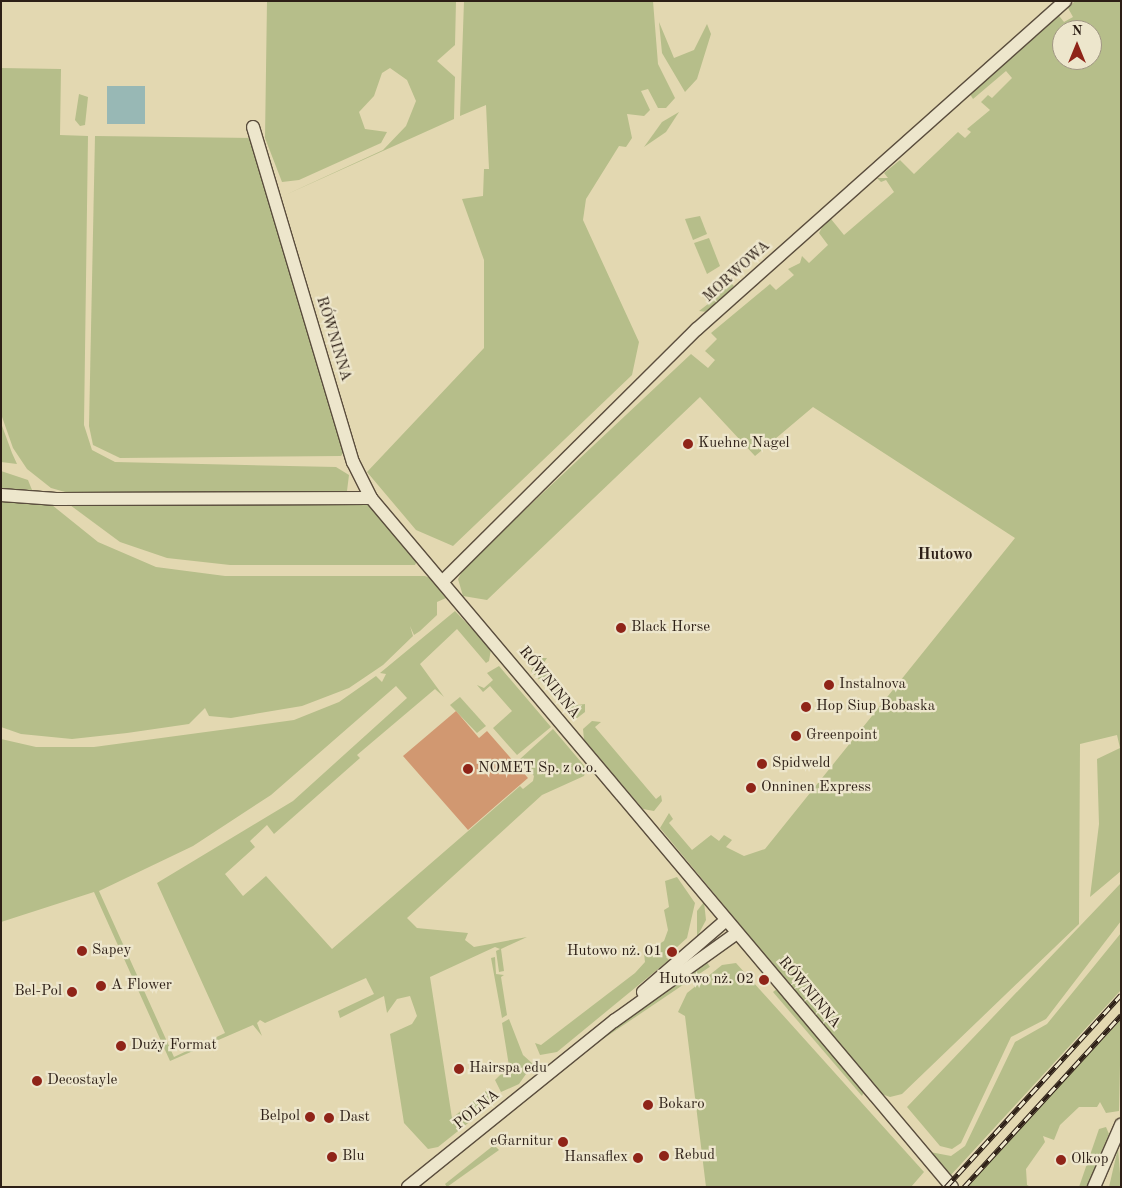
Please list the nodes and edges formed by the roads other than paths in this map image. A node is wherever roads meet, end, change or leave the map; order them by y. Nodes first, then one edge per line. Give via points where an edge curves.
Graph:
1 (1065, 1) edge
2 (252, 127) dead end
3 (1, 495) edge
4 (372, 498) junction
5 (443, 581) junction
6 (726, 920) junction
7 (737, 933) junction
8 (614, 1021) junction
9 (1121, 1125) edge
10 (408, 1187) edge
11 (952, 1187) edge
12 (1094, 1187) edge

1 - 5 street, MORWOWA via 697,329
2 - 4 street, RÓWNINNA via 353,462
3 - 4 street via 56,500
4 - 5 street, RÓWNINNA
5 - 6 street, RÓWNINNA
6 - 7 street, RÓWNINNA
6 - 8 street, POLNA
7 - 8 street, POLNA
7 - 11 street, RÓWNINNA
8 - 10 street, POLNA
9 - 12 street

